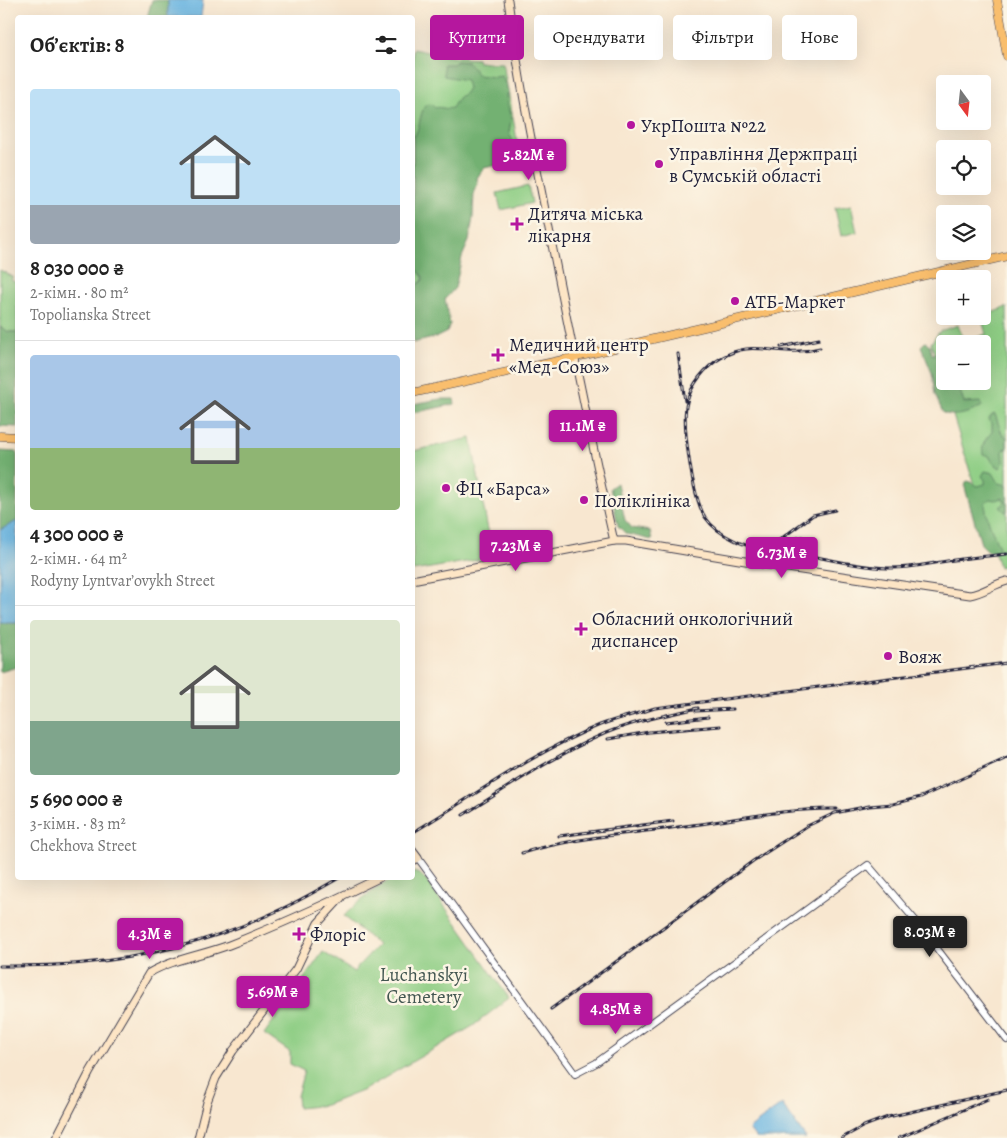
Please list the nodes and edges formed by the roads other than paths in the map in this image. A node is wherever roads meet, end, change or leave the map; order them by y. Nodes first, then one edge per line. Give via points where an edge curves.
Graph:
1 (508, 0) edge
2 (996, 0) edge
3 (1007, 56) edge
4 (1007, 256) edge
5 (574, 357) junction
6 (415, 392) edge
7 (0, 436) edge
8 (15, 436) edge
9 (614, 541) junction
10 (415, 579) edge
11 (1007, 581) edge
12 (415, 860) edge
13 (375, 880) edge
14 (343, 896) junction
15 (1007, 1040) edge
16 (56, 1138) edge
17 (198, 1138) edge

1 - 5 main road via 514,47
2 - 3 main road
4 - 5 main road
5 - 6 main road
5 - 9 main road
7 - 8 main road
9 - 10 main road
9 - 11 main road via 970,595
12 - 15 street via 575,1074 604,1057 868,865
13 - 14 main road
14 - 16 main road via 238,942 149,973 90,1072
14 - 17 main road via 318,923 296,969 216,1078

